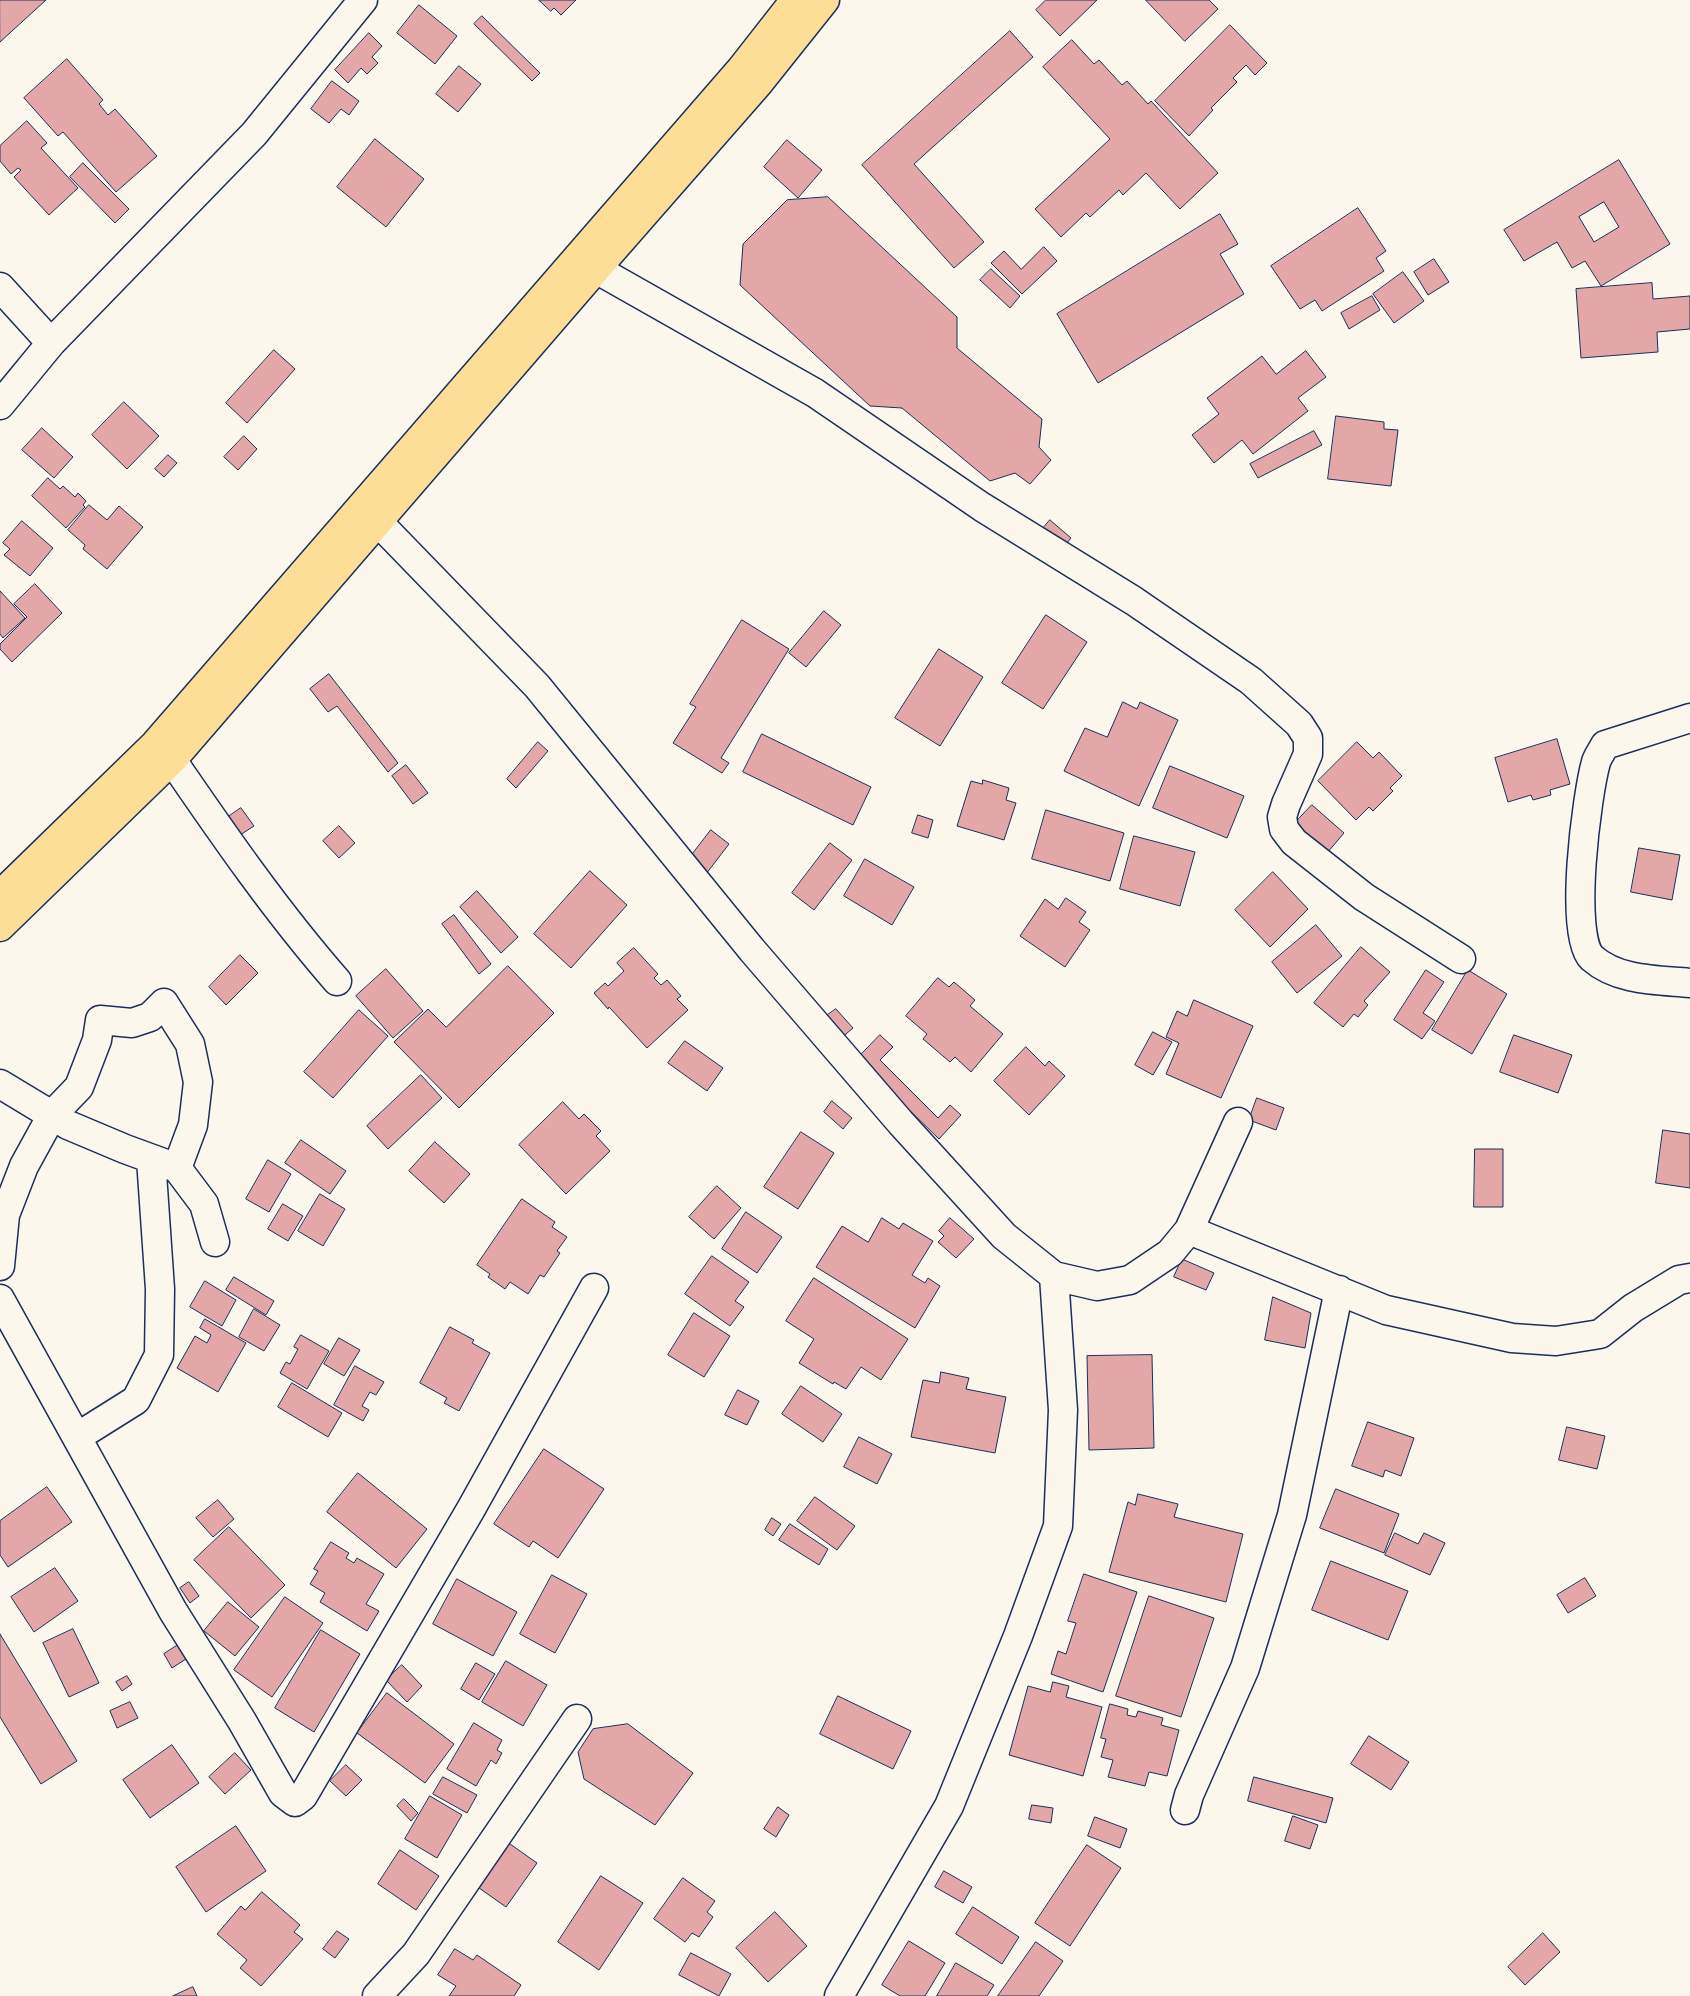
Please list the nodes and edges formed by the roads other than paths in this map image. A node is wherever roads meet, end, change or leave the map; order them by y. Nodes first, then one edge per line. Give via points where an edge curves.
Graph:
1 (363, 0) edge
2 (795, 0) edge
3 (825, 0) edge
4 (596, 269) junction
5 (0, 287) edge
6 (51, 343) junction
7 (0, 406) edge
8 (378, 522) junction
9 (1690, 718) edge
10 (172, 760) junction
11 (0, 895) edge
12 (0, 927) edge
13 (1461, 959) dead end
14 (337, 981) dead end
15 (1690, 983) edge
16 (0, 1084) edge
17 (52, 1115) junction
18 (1238, 1122) dead end
19 (151, 1159) junction
20 (12, 1168) edge
21 (177, 1168) junction
22 (1189, 1230) junction
23 (215, 1242) dead end
24 (0, 1266) edge
25 (1054, 1276) junction
26 (1690, 1278) edge
27 (594, 1288) dead end
28 (1339, 1290) junction
29 (0, 1299) edge
30 (77, 1437) junction
31 (578, 1719) dead end
32 (1185, 1810) dead end
33 (377, 1996) edge
34 (839, 1996) edge

1 - 6 street via 254,134
2 - 11 main road via 741,69 155,744
3 - 4 main road via 758,84
4 - 8 main road
4 - 13 street via 815,392 982,506 1134,601 1251,681 1299,724 1308,738 1308,754 1282,817 1284,829 1294,842 1364,897
5 - 6 street
6 - 7 street
8 - 10 main road
8 - 25 street via 537,686 752,950 900,1123 1004,1236
9 - 15 street via 1605,746 1596,759 1588,793 1580,875 1582,929 1590,956 1611,971
10 - 12 main road
10 - 14 street via 234,852
16 - 17 street
17 - 19 street via 68,1125
17 - 20 street
17 - 21 street via 79,1087 97,1040 100,1020 132,1023 150,1017 164,1003 190,1044 198,1082 193,1125
18 - 22 street
19 - 21 street
19 - 30 street via 159,1280 159,1355 136,1400
20 - 24 street
21 - 23 street via 204,1204
22 - 25 street via 1170,1252 1130,1280 1097,1286
22 - 28 street
25 - 34 street via 1063,1410 1058,1526 1018,1636 949,1806
26 - 28 street via 1679,1280 1633,1308 1600,1334 1556,1341 1512,1338 1386,1310
27 - 30 street via 403,1627 303,1796 295,1802 283,1793 173,1611
28 - 32 street via 1292,1515 1245,1668
29 - 30 street
31 - 33 street via 416,1954

